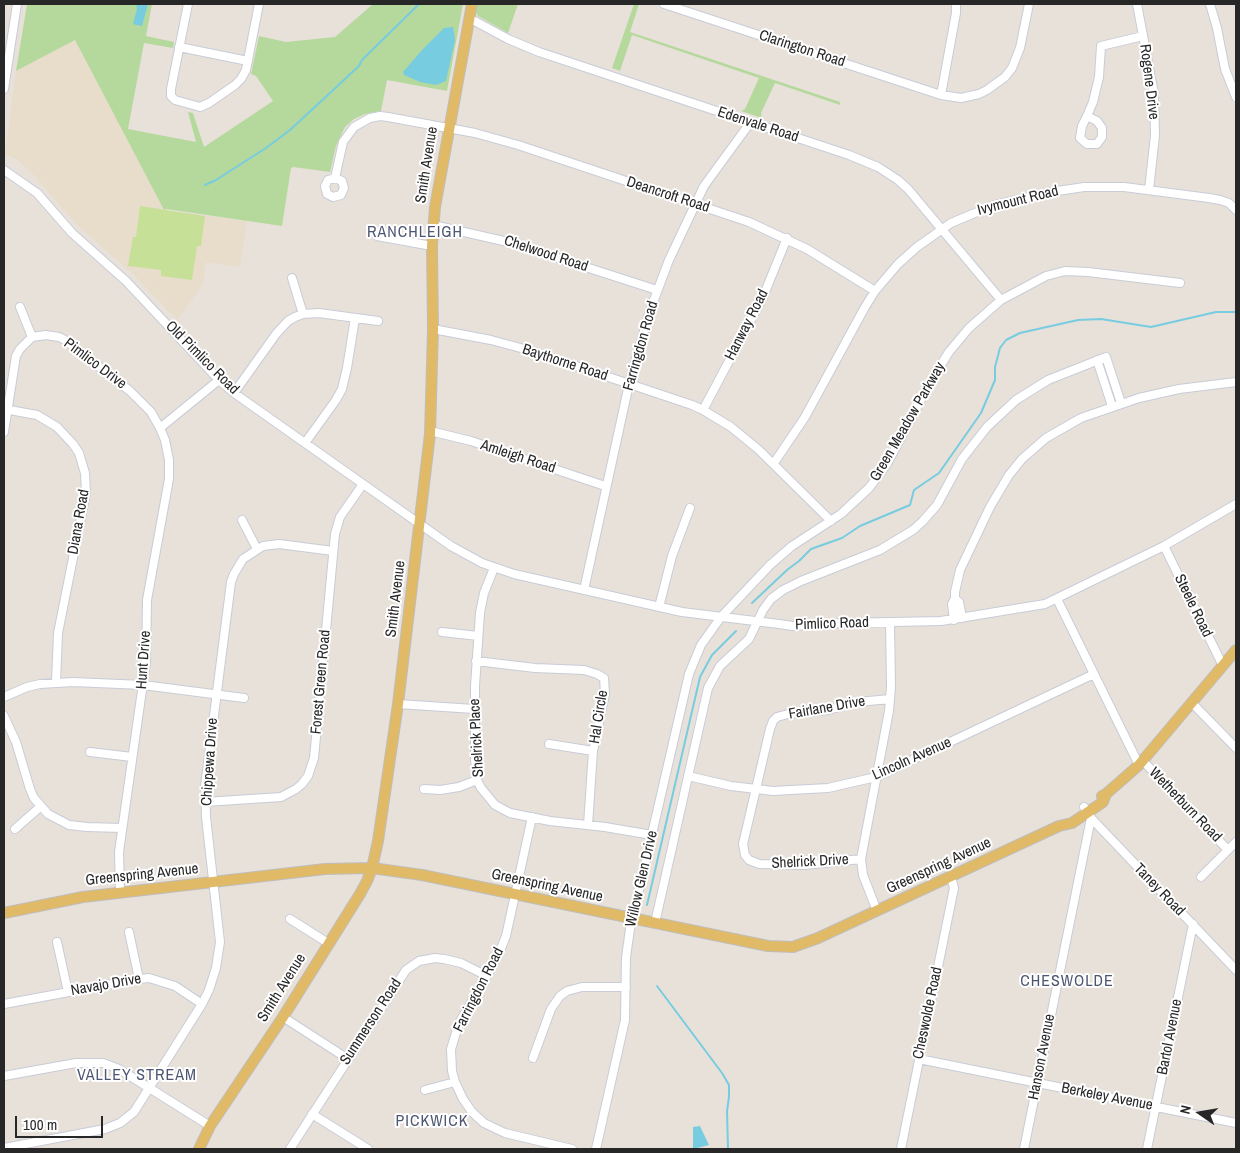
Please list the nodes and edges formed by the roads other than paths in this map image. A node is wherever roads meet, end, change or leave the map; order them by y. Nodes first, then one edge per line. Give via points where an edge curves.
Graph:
1 (17, 4) edge
2 (188, 4) edge
3 (260, 4) edge
4 (472, 4) edge
5 (664, 4) edge
6 (696, 4) edge
7 (956, 4) edge
8 (1029, 4) edge
9 (1137, 4) edge
10 (1210, 4) edge
11 (693, 13) junction
12 (469, 18) junction
13 (8, 34) edge
14 (1143, 36) junction
15 (179, 47) junction
16 (248, 61) junction
17 (4, 89) edge
18 (941, 95) junction
19 (1236, 97) edge
20 (1087, 116) dead end
21 (750, 123) junction
22 (448, 127) junction
23 (4, 170) edge
24 (335, 178) dead end
25 (1149, 190) junction
26 (695, 204) junction
27 (1236, 210) edge
28 (433, 225) junction
29 (942, 229) junction
30 (377, 236) dead end
31 (787, 238) junction
32 (432, 246) junction
33 (292, 278) dead end
34 (1180, 283) dead end
35 (657, 290) junction
36 (875, 291) junction
37 (1001, 300) junction
38 (20, 307) dead end
39 (303, 314) junction
40 (355, 318) junction
41 (378, 321) dead end
42 (433, 329) junction
43 (32, 337) junction
44 (1097, 360) junction
45 (219, 380) junction
46 (1236, 382) edge
47 (629, 384) junction
48 (234, 393) junction
49 (1121, 403) junction
50 (1112, 406) junction
51 (6, 409) edge
52 (703, 410) junction
53 (160, 428) junction
54 (430, 431) junction
55 (4, 432) edge
56 (305, 443) junction
57 (774, 464) junction
58 (363, 484) junction
59 (605, 486) junction
60 (1236, 504) edge
61 (690, 508) dead end
62 (242, 520) dead end
63 (831, 521) junction
64 (420, 523) junction
65 (1164, 546) junction
66 (257, 549) junction
67 (333, 550) junction
68 (494, 568) junction
69 (584, 590) junction
70 (1057, 599) junction
71 (659, 607) junction
72 (721, 617) junction
73 (958, 619) junction
74 (758, 621) junction
75 (890, 622) junction
76 (442, 632) dead end
77 (478, 636) junction
78 (1236, 650) edge
79 (476, 661) junction
80 (1223, 666) junction
81 (1094, 674) junction
82 (56, 682) junction
83 (143, 685) junction
84 (216, 694) junction
85 (4, 697) edge
86 (244, 698) dead end
87 (890, 699) junction
88 (1192, 703) junction
89 (398, 704) junction
90 (474, 709) junction
91 (4, 716) edge
92 (549, 744) dead end
93 (1236, 748) edge
94 (593, 751) junction
95 (90, 752) dead end
96 (132, 758) junction
97 (1141, 763) junction
98 (688, 776) junction
99 (876, 777) junction
100 (478, 780) junction
101 (424, 789) dead end
102 (756, 790) junction
103 (205, 802) junction
104 (40, 807) junction
105 (1087, 813) junction
106 (532, 818) junction
107 (588, 825) junction
108 (122, 828) junction
109 (16, 829) dead end
110 (652, 835) junction
111 (1236, 842) edge
112 (1228, 850) junction
113 (861, 859) junction
114 (372, 868) junction
115 (951, 877) junction
116 (1201, 877) dead end
117 (214, 882) junction
118 (120, 893) junction
119 (516, 895) junction
120 (877, 911) junction
121 (4, 913) edge
122 (290, 919) dead end
123 (633, 919) junction
124 (655, 923) junction
125 (1193, 924) junction
126 (129, 932) dead end
127 (57, 942) dead end
128 (328, 943) junction
129 (1236, 970) edge
130 (487, 976) junction
131 (139, 978) junction
132 (626, 987) junction
133 (68, 992) junction
134 (4, 1004) edge
135 (202, 1004) junction
136 (283, 1017) junction
137 (533, 1058) dead end
138 (348, 1059) junction
139 (919, 1059) junction
140 (4, 1076) edge
141 (455, 1082) junction
142 (1037, 1083) junction
143 (149, 1088) junction
144 (425, 1090) dead end
145 (1156, 1107) junction
146 (312, 1114) junction
147 (1236, 1123) edge
148 (210, 1126) junction
149 (4, 1148) edge
150 (199, 1149) edge
151 (290, 1149) edge
152 (368, 1149) edge
153 (572, 1149) edge
154 (596, 1149) edge
155 (901, 1149) edge
156 (1024, 1149) edge
157 (1147, 1149) edge

1 - 13 street
2 - 15 street
3 - 16 street
4 - 12 main road, Smith Avenue
5 - 11 street, Clarington Road
6 - 11 street
7 - 18 street
8 - 18 street, Clarington Road via 1020,48 1005,77 979,94 961,98
9 - 14 street, Rogene Drive
10 - 19 street via 1225,69
11 - 18 street, Clarington Road
12 - 21 street, Edenvale Road via 508,40 539,52
12 - 22 main road, Smith Avenue
13 - 17 street
14 - 20 street via 1101,46 1099,77
14 - 25 street, Rogene Drive via 1152,78 1155,117
15 - 16 street
15 - 16 street via 171,96 200,107 235,85 246,70
21 - 26 street, Farringdon Road via 710,176
21 - 29 street, Edenvale Road via 878,167 908,189
22 - 24 street, Deancroft Road via 380,116 361,122 343,142
22 - 26 street, Deancroft Road via 518,145
22 - 28 main road, Smith Avenue
23 - 45 street, Old Pimlico Road via 37,193 72,233 126,281
25 - 27 street, Ivymount Road via 1220,200
25 - 29 street, Ivymount Road via 1102,186 1051,192 979,210
26 - 31 street, Deancroft Road
26 - 35 street, Farringdon Road
28 - 32 main road, Smith Avenue
28 - 35 street, Chelwood Road via 508,242
29 - 36 street, Ivymount Road via 898,264
29 - 37 street, Edenvale Road
30 - 32 street
31 - 36 street, Deancroft Road
31 - 52 street, Hanway Road via 763,296
32 - 42 main road, Smith Avenue
33 - 39 street
34 - 37 street, Green Meadow Parkway via 1065,271 1046,276
35 - 47 street, Farringdon Road
36 - 57 street, Ivymount Road via 805,417
37 - 63 street, Green Meadow Parkway via 974,323 949,352 887,464 869,488
38 - 43 street
39 - 40 street
39 - 48 street via 282,326
40 - 41 street
40 - 56 street via 342,389
42 - 47 street, Baythorne Road via 509,344
42 - 54 main road, Smith Avenue
43 - 51 street via 16,356
43 - 53 street, Pimlico Drive via 46,335 66,340 130,391 151,412
44 - 49 street via 1106,357
44 - 50 street
44 - 74 street via 1048,380 998,415 968,450 936,505 913,530 880,550 783,590 767,604
45 - 48 street, Old Pimlico Road
45 - 53 street
46 - 49 street via 1160,392
47 - 52 street, Baythorne Road
47 - 59 street, Farringdon Road
48 - 56 street, Old Pimlico Road
49 - 50 street
50 - 73 street via 1081,418 1046,438 1009,475 964,559 955,599 959,602
51 - 55 street
51 - 82 street, Diana Road via 37,415 58,427 79,453 85,473 84,505 58,633
52 - 57 street, Baythorne Road via 731,427
53 - 83 street, Hunt Drive via 169,460 169,479 147,600
54 - 59 street, Amleigh Road via 471,441
54 - 64 main road, Smith Avenue
56 - 58 street, Old Pimlico Road
57 - 63 street, Baythorne Road
58 - 64 street, Old Pimlico Road
58 - 67 street, Forest Green Road via 340,517
59 - 69 street, Farringdon Road
60 - 65 street, Pimlico Road
61 - 71 street via 672,556
62 - 66 street
63 - 72 street, Green Meadow Parkway via 780,555
64 - 68 street, Pimlico Road via 451,546
64 - 89 main road, Smith Avenue
65 - 70 street, Pimlico Road
65 - 80 street, Steele Road
66 - 67 street via 280,544
66 - 84 street, Chippewa Drive via 243,559 231,582
67 - 103 street, Forest Green Road via 314,758 308,776 296,789 281,797
68 - 69 street, Pimlico Road
68 - 77 street, Shelrick Place via 482,603
69 - 71 street, Pimlico Road
70 - 73 street, Pimlico Road via 1032,608
70 - 81 street
71 - 72 street, Pimlico Road
72 - 74 street, Pimlico Road
72 - 110 street, Willow Glen Drive via 691,666
73 - 75 street, Pimlico Road
74 - 75 street, Pimlico Road via 793,626
74 - 98 street, Willow Glen Drive via 750,639 720,666 711,680
75 - 87 street
76 - 77 street
77 - 79 street, Shelrick Place
78 - 80 main road, Greenspring Avenue
79 - 90 street, Shelrick Place
79 - 94 street, Hal Circle via 584,670 604,678
80 - 88 main road, Greenspring Avenue
81 - 97 street
81 - 99 street, Lincoln Avenue
82 - 83 street
82 - 85 street
83 - 84 street
83 - 96 street, Hunt Drive
84 - 86 street
84 - 103 street, Chippewa Drive
87 - 99 street
87 - 102 street, Fairlane Drive via 781,716 773,721
88 - 93 street
88 - 97 main road, Greenspring Avenue
89 - 90 street
89 - 114 main road, Smith Avenue
90 - 100 street, Shelrick Place
91 - 104 street via 16,742 30,789
92 - 94 street
94 - 107 street, Hal Circle
95 - 96 street
96 - 108 street, Hunt Drive
97 - 105 main road, Greenspring Avenue
97 - 112 street, Wetherburn Road
98 - 102 street, Lincoln Avenue
98 - 124 street, Willow Glen Drive
99 - 102 street, Lincoln Avenue via 809,790
99 - 113 street
100 - 101 street via 458,787
100 - 106 street, Shelrick Place via 486,796 496,806
102 - 113 street, Shelrick Drive via 743,844 749,860 760,864 805,865
103 - 117 street, Chippewa Drive
104 - 108 street via 54,819 69,825
104 - 109 street
105 - 115 main road, Greenspring Avenue via 1068,816 1059,826
105 - 125 street, Taney Road
105 - 142 street, Hanson Avenue
106 - 107 street, Shelrick Place
106 - 119 street, Farringdon Road
107 - 110 street, Shelrick Place
108 - 118 street, Hunt Drive via 118,866
110 - 123 street, Willow Glen Drive
111 - 112 street
112 - 116 street
113 - 120 street via 865,883
114 - 117 main road, Greenspring Avenue via 333,868
114 - 119 main road, Greenspring Avenue
114 - 128 main road, Smith Avenue via 360,894
115 - 120 main road, Greenspring Avenue
115 - 139 street, Cheswolde Road via 954,888
117 - 118 main road, Greenspring Avenue
117 - 135 street, Chippewa Drive via 220,929 219,954 213,980
118 - 121 main road, Greenspring Avenue
119 - 123 main road, Greenspring Avenue
119 - 130 street, Farringdon Road via 506,936
120 - 124 main road, Greenspring Avenue via 804,944 782,947
122 - 128 street
123 - 124 main road, Greenspring Avenue
123 - 132 street, Willow Glen Drive via 627,949
125 - 129 street, Taney Road
125 - 145 street, Bartol Avenue
126 - 131 street
127 - 133 street
128 - 136 main road, Smith Avenue
130 - 138 street, Summerson Road via 461,963 444,959 427,959 412,965 400,977
130 - 141 street, Farringdon Road via 456,1031 451,1049
131 - 133 street, Navajo Drive
131 - 135 street, Navajo Drive via 175,986
132 - 137 street via 582,987 560,996 551,1009
132 - 154 street, Willow Glen Drive via 622,1034
133 - 134 street, Navajo Drive
135 - 143 street, Chippewa Drive
136 - 138 street
136 - 148 main road, Smith Avenue
138 - 146 street, Summerson Road
139 - 142 street, Berkeley Avenue
139 - 155 street, Cheswolde Road
140 - 143 street via 95,1062 111,1065
141 - 144 street
141 - 153 street, Farringdon Road via 466,1105 491,1127 513,1136
142 - 145 street, Berkeley Avenue
142 - 156 street, Hanson Avenue
143 - 148 street
143 - 149 street, Chippewa Drive via 134,1112 114,1126
145 - 147 street, Berkeley Avenue
145 - 157 street, Bartol Avenue
146 - 151 street, Summerson Road
146 - 152 street
148 - 150 main road, Smith Avenue

